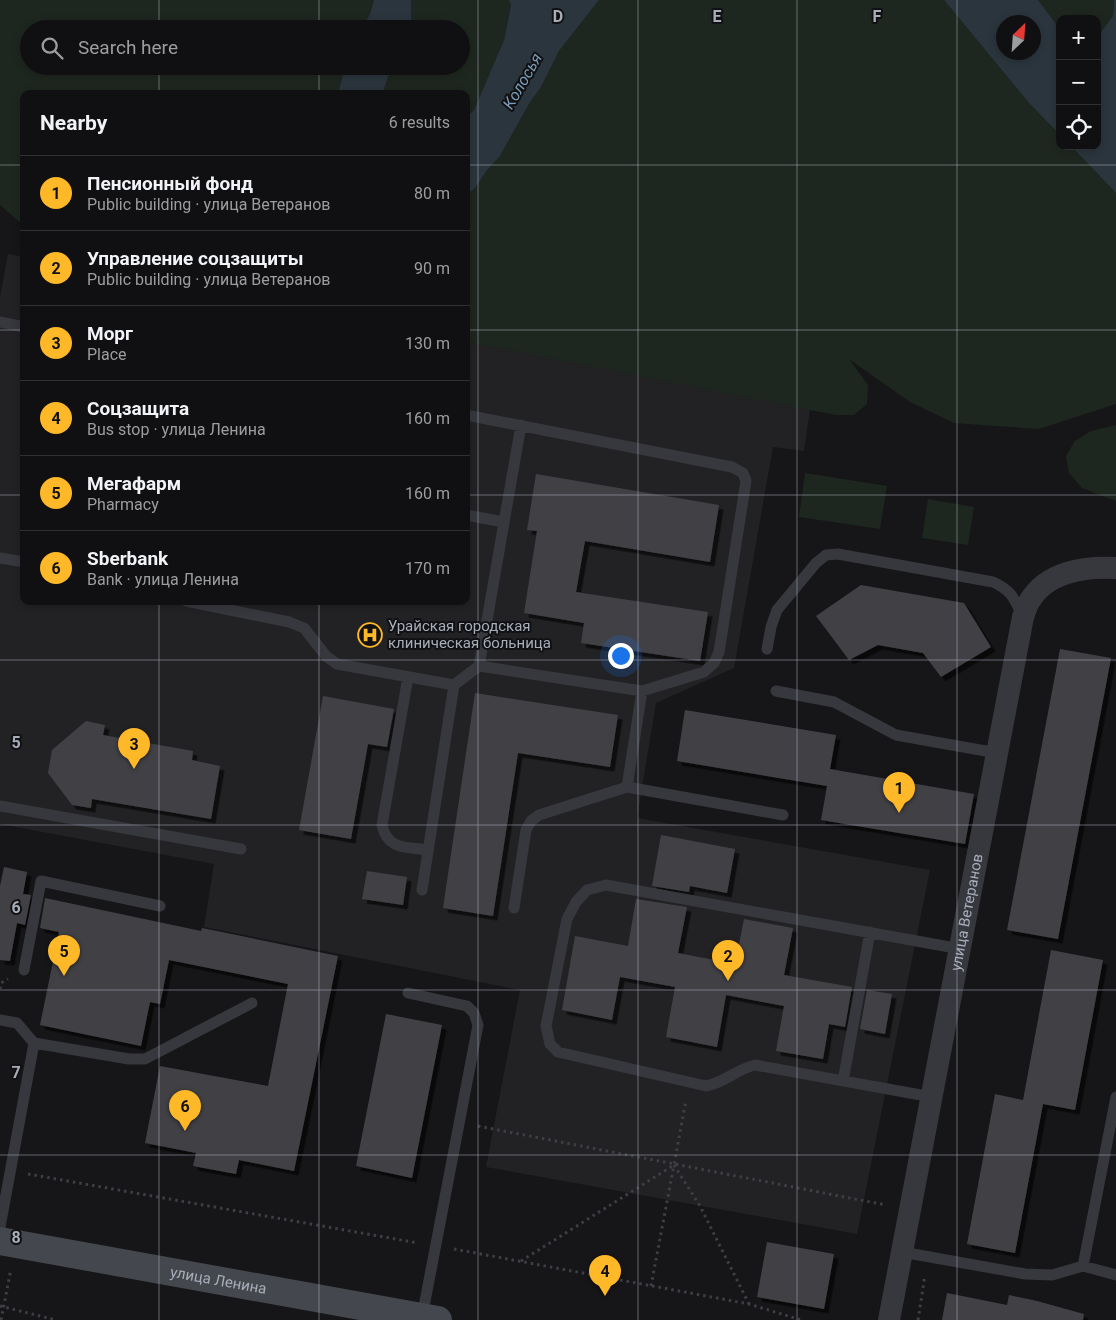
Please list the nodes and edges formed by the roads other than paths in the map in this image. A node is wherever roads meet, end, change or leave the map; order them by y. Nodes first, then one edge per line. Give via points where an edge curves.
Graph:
1 (0, 322) edge
2 (20, 326) edge
3 (470, 416) edge
4 (521, 425) junction
5 (470, 516) edge
6 (504, 522) junction
7 (0, 558) edge
8 (20, 561) edge
9 (1116, 568) edge
10 (206, 605) edge
11 (1023, 617) junction
12 (767, 649) dead end
13 (479, 666) junction
14 (408, 677) junction
15 (454, 685) junction
16 (642, 691) junction
17 (776, 691) dead end
18 (997, 753) junction
19 (627, 786) junction
20 (0, 806) edge
21 (783, 815) dead end
22 (241, 850) dead end
23 (428, 850) junction
24 (422, 890) dead end
25 (160, 906) dead end
26 (514, 908) dead end
27 (870, 932) junction
28 (961, 949) junction
29 (24, 970) dead end
30 (408, 993) dead end
31 (252, 1002) dead end
32 (0, 1020) edge
33 (34, 1042) junction
34 (843, 1081) junction
35 (932, 1096) junction
36 (1116, 1097) edge
37 (0, 1227) edge
38 (0, 1241) edge
39 (902, 1252) junction
40 (1083, 1266) junction
41 (1116, 1275) edge
42 (430, 1319) edge
43 (889, 1320) edge

1 - 2 lane
3 - 4 lane
4 - 6 lane
4 - 16 lane via 732,467 742,473 746,481 719,652 714,663 704,672
5 - 6 lane
6 - 13 lane
7 - 8 lane
9 - 11 street, улица Ветеранов via 1075,570 1057,576 1029,602
10 - 14 lane via 289,622 304,628 326,656 337,664
11 - 12 lane via 1006,588 993,582 826,554 777,610
11 - 18 street, улица Ветеранов
13 - 15 lane
13 - 16 lane
14 - 15 lane
14 - 23 lane via 382,825 388,841 398,846
15 - 23 lane
16 - 19 lane
17 - 18 lane via 834,702 896,735
18 - 28 street, улица Ветеранов
19 - 21 lane
19 - 26 lane via 539,815 531,821 526,830
20 - 22 lane
23 - 24 lane
25 - 29 lane via 41,881
27 - 28 lane
27 - 34 lane
27 - 34 lane via 606,885 587,890 567,919 546,1026 550,1044 558,1052 706,1086 755,1065
28 - 35 street, улица Ветеранов
30 - 42 lane via 467,1006 474,1013 478,1025 435,1246
31 - 33 lane via 145,1059
32 - 33 lane via 17,1023
33 - 37 lane
34 - 35 lane
35 - 39 street, улица Ветеранов
36 - 40 lane
38 - 42 main road, улица Ленина
39 - 40 lane via 1025,1274 1052,1275
39 - 43 street, улица Ветеранов
40 - 41 lane

